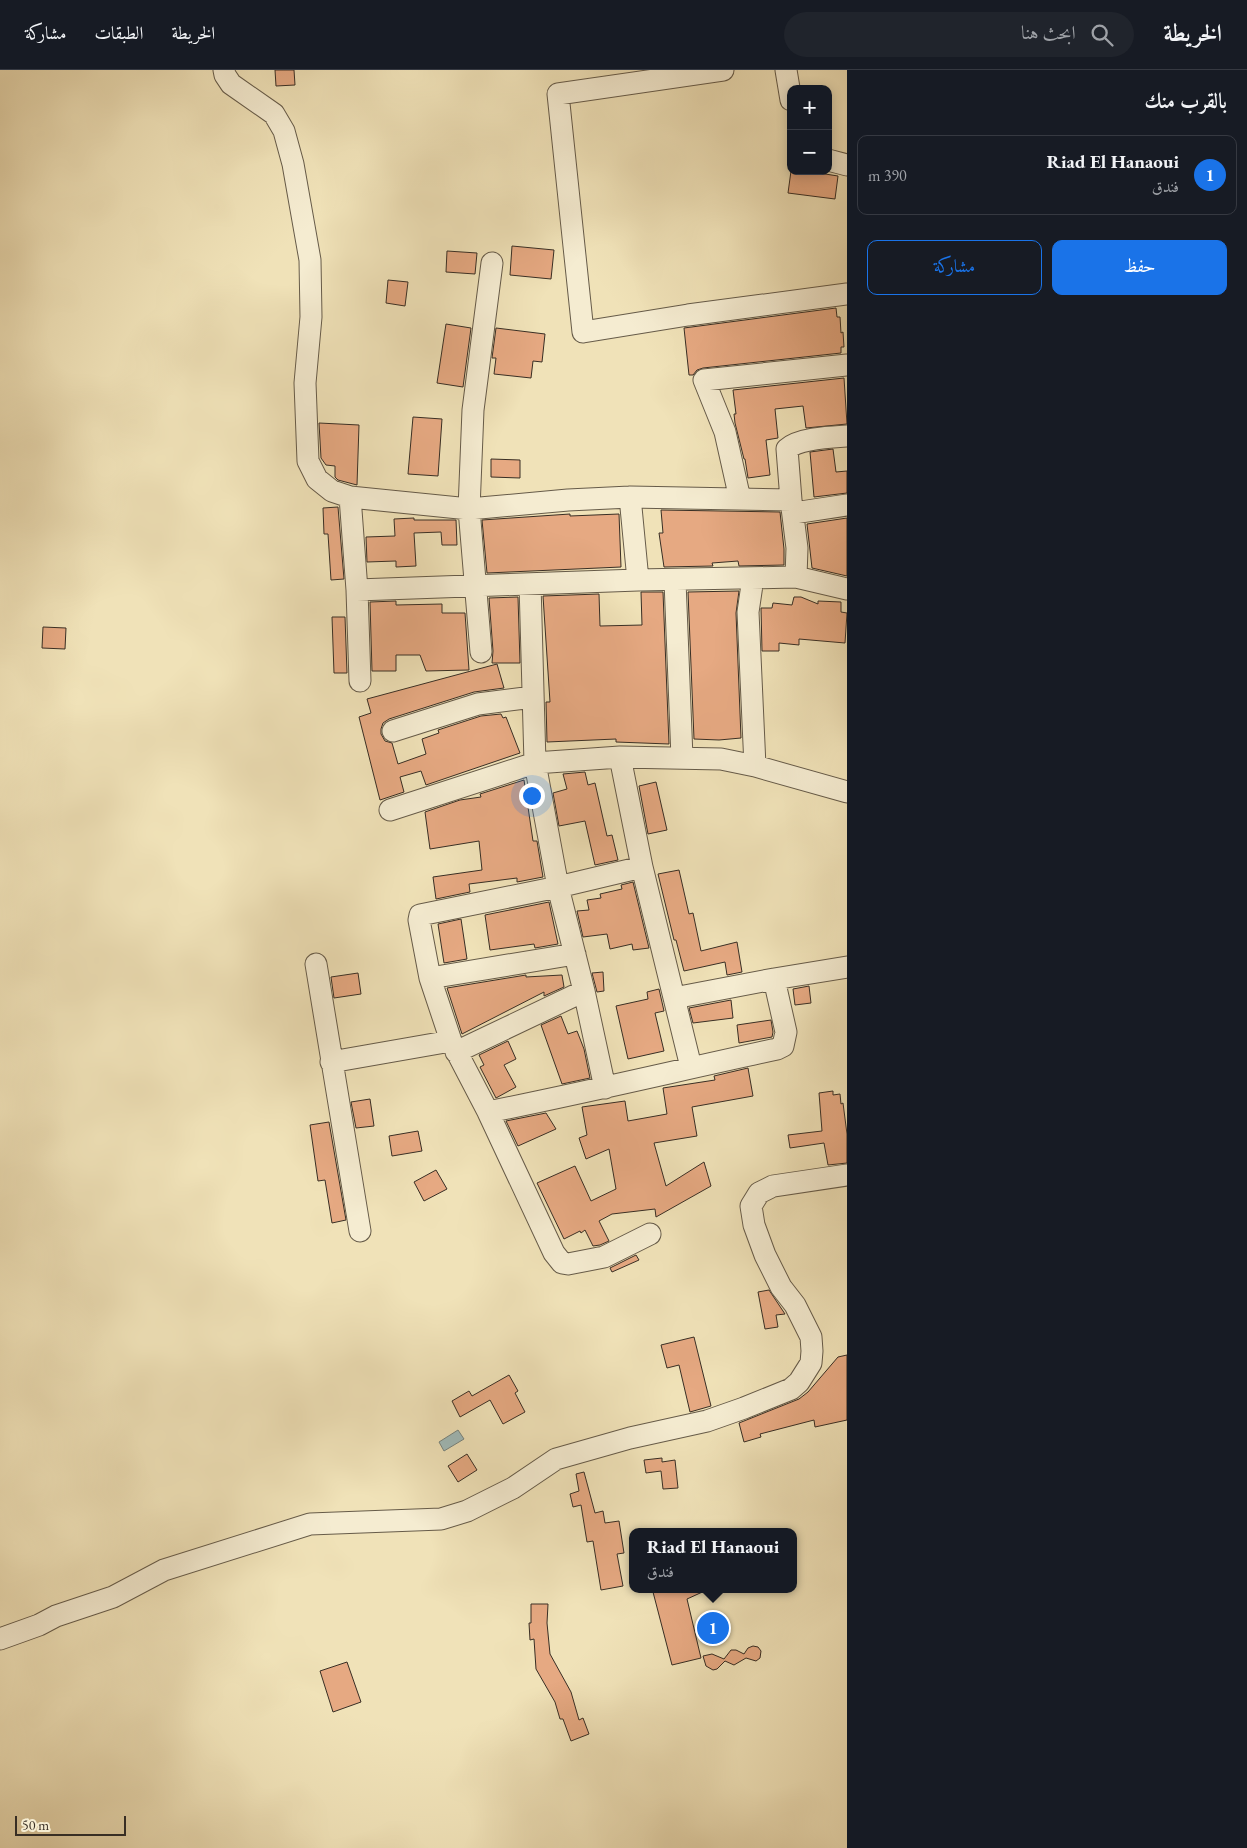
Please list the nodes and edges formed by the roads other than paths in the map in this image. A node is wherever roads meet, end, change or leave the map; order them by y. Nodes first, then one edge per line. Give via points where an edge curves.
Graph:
1 (224, 70) edge
2 (723, 70) edge
3 (786, 70) edge
4 (788, 85) edge
5 (832, 161) edge
6 (847, 165) edge
7 (492, 263) dead end
8 (847, 294) edge
9 (847, 365) edge
10 (847, 436) edge
11 (350, 497) junction
12 (630, 497) junction
13 (740, 499) junction
14 (847, 505) edge
15 (792, 506) junction
16 (469, 509) junction
17 (796, 577) junction
18 (754, 578) junction
19 (638, 580) junction
20 (675, 581) junction
21 (530, 584) junction
22 (476, 586) junction
23 (847, 589) edge
24 (357, 590) junction
25 (481, 652) dead end
26 (360, 681) dead end
27 (533, 697) junction
28 (393, 731) dead end
29 (620, 757) junction
30 (682, 758) junction
31 (534, 763) junction
32 (755, 766) junction
33 (847, 792) edge
34 (390, 810) dead end
35 (642, 867) junction
36 (558, 887) junction
37 (575, 954) junction
38 (316, 964) dead end
39 (847, 967) edge
40 (430, 978) junction
41 (774, 979) junction
42 (584, 991) junction
43 (674, 998) junction
44 (454, 1046) junction
45 (332, 1062) junction
46 (691, 1067) junction
47 (605, 1088) junction
48 (488, 1112) junction
49 (847, 1175) edge
50 (360, 1231) dead end
51 (650, 1234) dead end
52 (0, 1639) edge

1 - 11 street via 231,84 274,114 284,131 310,260 311,317 305,383 308,461 317,479 332,491
2 - 8 street via 558,94 583,332
3 - 4 street
5 - 6 street
7 - 16 street via 473,410
9 - 13 street via 704,380 725,432
10 - 15 street via 802,441 787,449
11 - 16 street
11 - 24 street
12 - 13 street
12 - 16 street
12 - 19 street
13 - 15 street
14 - 15 street
15 - 17 street via 797,548
16 - 22 street
17 - 18 street
17 - 23 street
18 - 20 street
18 - 32 street via 748,612
19 - 20 street
19 - 21 street
20 - 30 street
21 - 22 street
21 - 27 street
22 - 24 street
22 - 25 street
24 - 26 street
27 - 28 street via 478,704
27 - 31 street
29 - 30 street
29 - 31 street
29 - 35 street
30 - 32 street via 722,759
31 - 34 street
31 - 36 street
32 - 33 street
35 - 36 street
35 - 43 street
36 - 37 street
36 - 40 street via 420,915
37 - 40 street
37 - 42 street
38 - 45 street
39 - 41 street
40 - 44 street
41 - 43 street
41 - 46 street via 786,1032 783,1046
42 - 44 street
42 - 47 street
43 - 46 street
44 - 45 street
44 - 48 street
45 - 50 street
46 - 47 street
47 - 48 street
48 - 51 street via 554,1254 562,1263 604,1257
49 - 52 street via 773,1186 759,1194 751,1206 765,1255 811,1337 810,1363 791,1390 707,1421 556,1458 513,1488 467,1511 441,1519 310,1524 164,1570 113,1597

